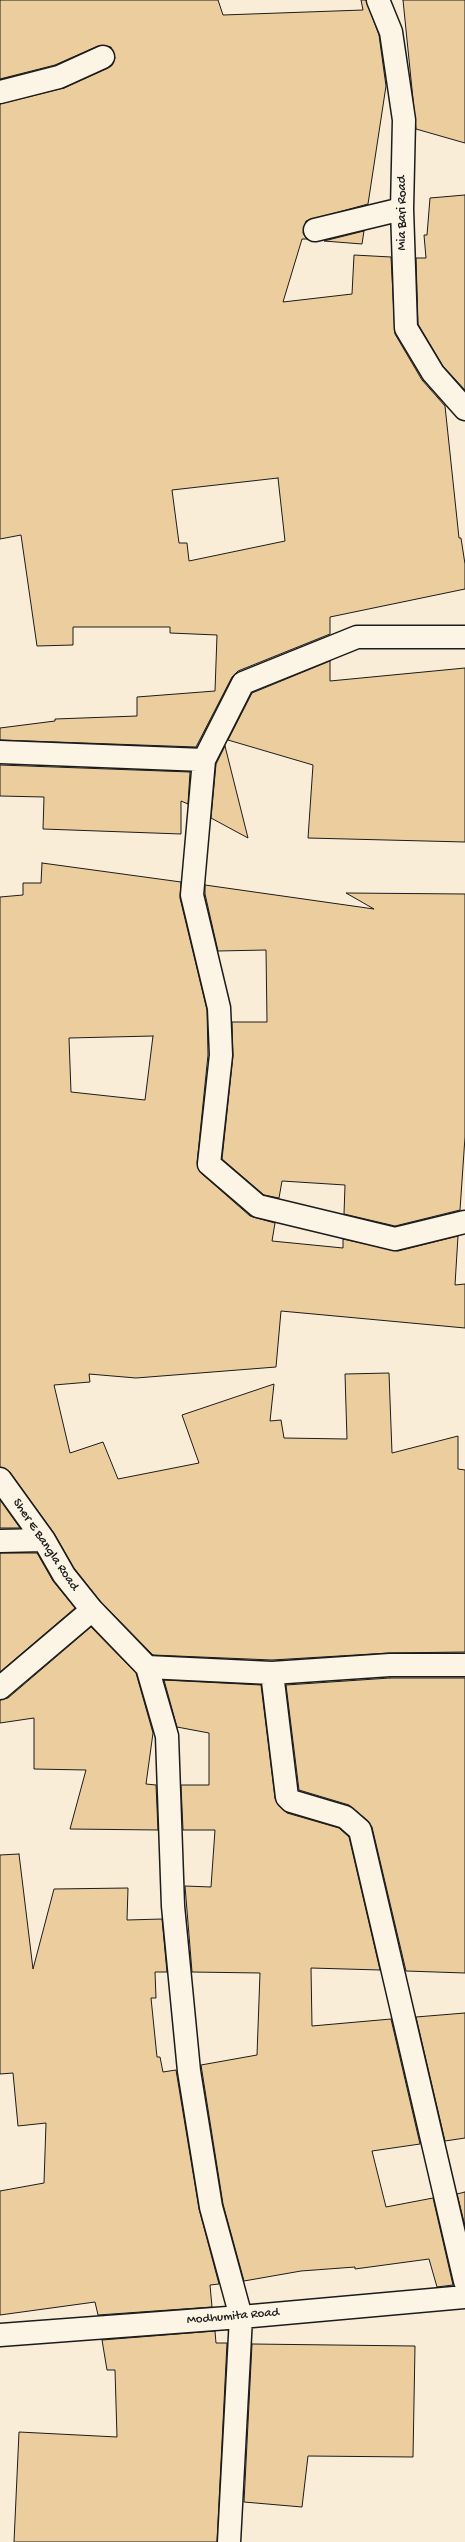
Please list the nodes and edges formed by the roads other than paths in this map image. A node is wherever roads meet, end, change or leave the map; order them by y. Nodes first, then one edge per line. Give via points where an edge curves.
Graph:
1 (378, 0) edge
2 (103, 57) dead end
3 (0, 92) edge
4 (402, 209) junction
5 (315, 230) dead end
6 (465, 409) edge
7 (465, 637) edge
8 (0, 752) edge
9 (204, 760) junction
10 (465, 1222) edge
11 (0, 1479) edge
12 (44, 1540) junction
13 (0, 1541) edge
14 (92, 1610) junction
15 (465, 1665) edge
16 (146, 1667) junction
17 (272, 1673) junction
18 (0, 1688) edge
19 (465, 2281) edge
20 (465, 2297) edge
21 (241, 2317) junction
22 (0, 2335) edge
23 (229, 2542) edge

1 - 4 street, Mia Bari Road via 391,32 404,120
2 - 3 street via 60,77
4 - 5 street
4 - 6 street, Mia Bari Road via 406,328 433,373
7 - 9 street via 357,637 243,683
8 - 9 street
9 - 10 street via 192,895 219,1008 221,1055 209,1164 258,1206 395,1239
11 - 12 street, Sher E Bangla Road
12 - 13 street
12 - 14 street, Sher E Bangla Road via 64,1575
14 - 16 street, Sher E Bangla Road
14 - 18 street
15 - 17 street via 390,1665
16 - 17 street
16 - 21 street via 167,1736 173,1906 189,2071 211,2206
17 - 19 street via 287,1797 345,1817 360,1830
20 - 21 street, Modhumita Road
21 - 22 street, Modhumita Road
21 - 23 street

